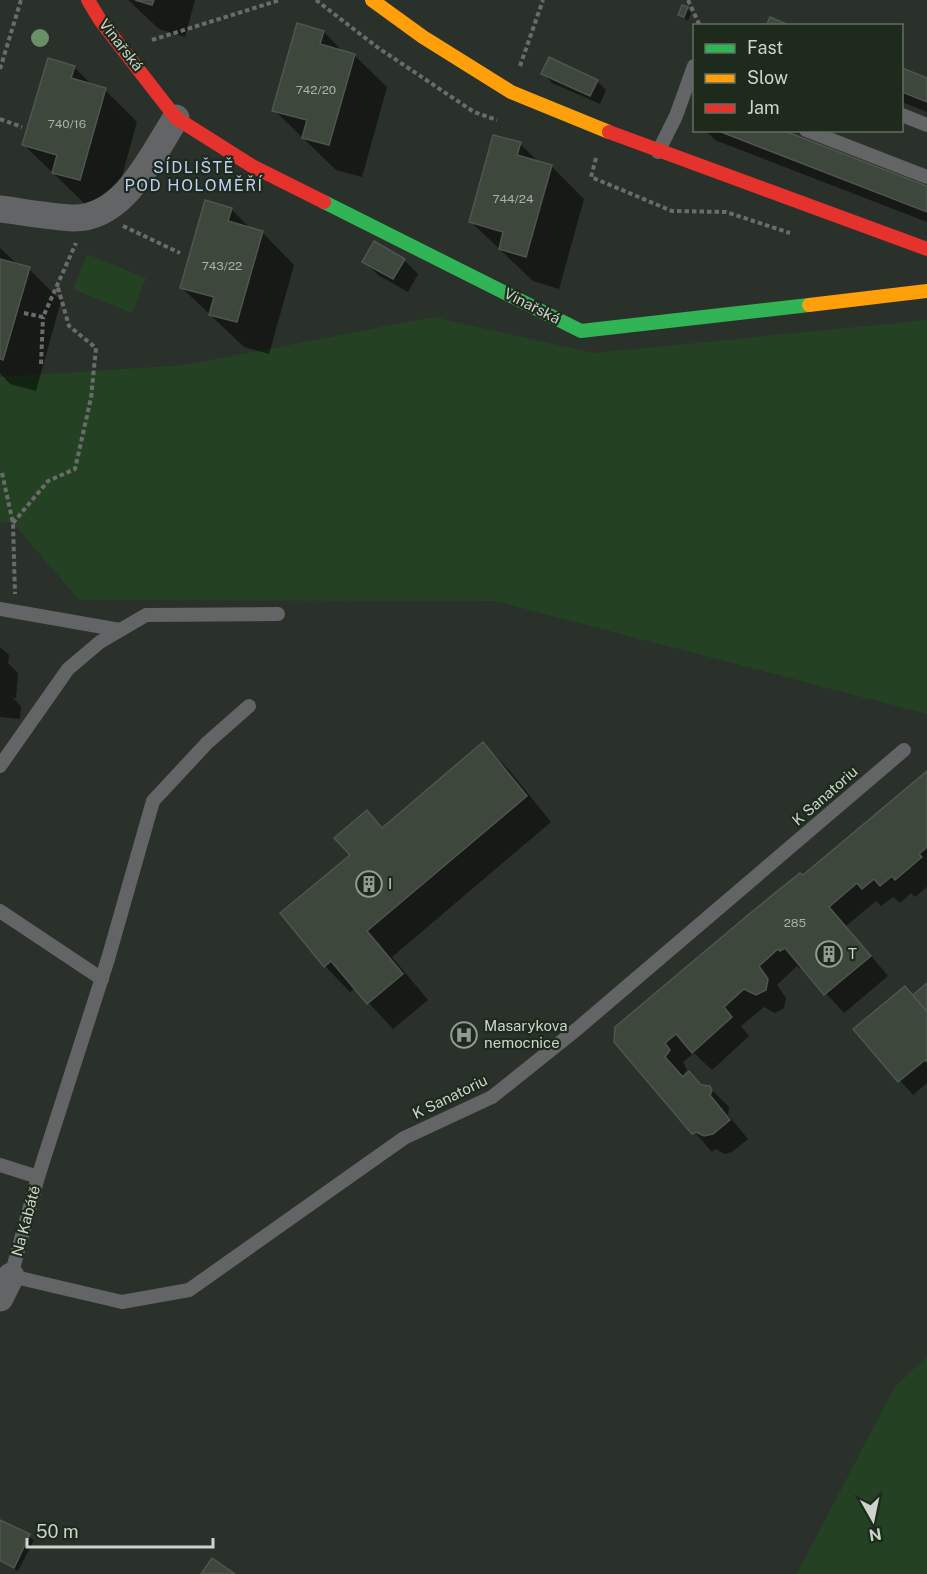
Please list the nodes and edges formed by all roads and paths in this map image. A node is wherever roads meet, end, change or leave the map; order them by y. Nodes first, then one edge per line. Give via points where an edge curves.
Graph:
1 (21, 0) edge
2 (88, 0) edge
3 (280, 0) edge
4 (372, 0) edge
5 (543, 0) edge
6 (688, 0) edge
7 (699, 24) edge
8 (124, 48) junction
9 (0, 69) edge
10 (693, 69) edge
11 (511, 92) junction
12 (903, 115) edge
13 (176, 118) junction
14 (0, 119) edge
15 (927, 125) edge
16 (22, 127) dead end
17 (824, 134) edge
18 (658, 152) junction
19 (927, 177) edge
20 (0, 209) edge
21 (92, 214) junction
22 (927, 249) edge
23 (180, 254) dead end
24 (57, 284) junction
25 (927, 291) edge
26 (24, 313) dead end
27 (43, 317) junction
28 (41, 364) dead end
29 (2, 473) dead end
30 (13, 523) junction
31 (0, 609) edge
32 (16, 612) junction
33 (278, 614) dead end
34 (120, 630) junction
35 (249, 706) dead end
36 (904, 750) dead end
37 (0, 765) edge
38 (0, 911) edge
39 (102, 979) junction
40 (0, 1166) edge
41 (38, 1177) junction
42 (6, 1287) edge

1 - 9 path
2 - 8 street, Vinařská
3 - 8 path
4 - 11 street
5 - 11 path
6 - 7 path
8 - 13 street, Vinařská
10 - 18 lane
11 - 18 street
12 - 15 lane
13 - 21 street via 132,187 105,210
13 - 25 street, Vinařská via 252,166 581,331
14 - 16 path
17 - 19 lane
18 - 22 street
20 - 21 street via 76,218
21 - 23 path
21 - 24 path
24 - 27 path
24 - 30 path via 69,326 96,348 91,398 75,469 48,481
26 - 27 path
27 - 28 path
29 - 30 path
30 - 32 path
31 - 32 lane
32 - 34 lane
33 - 34 lane via 146,615
34 - 37 lane via 68,669
35 - 39 lane, Na Kabátě via 207,743 153,801
36 - 42 lane, K Sanatoriu via 492,1097 404,1138 189,1290 122,1302
38 - 39 lane
39 - 41 lane, Na Kabátě
40 - 41 lane
41 - 42 lane, Na Kabátě

